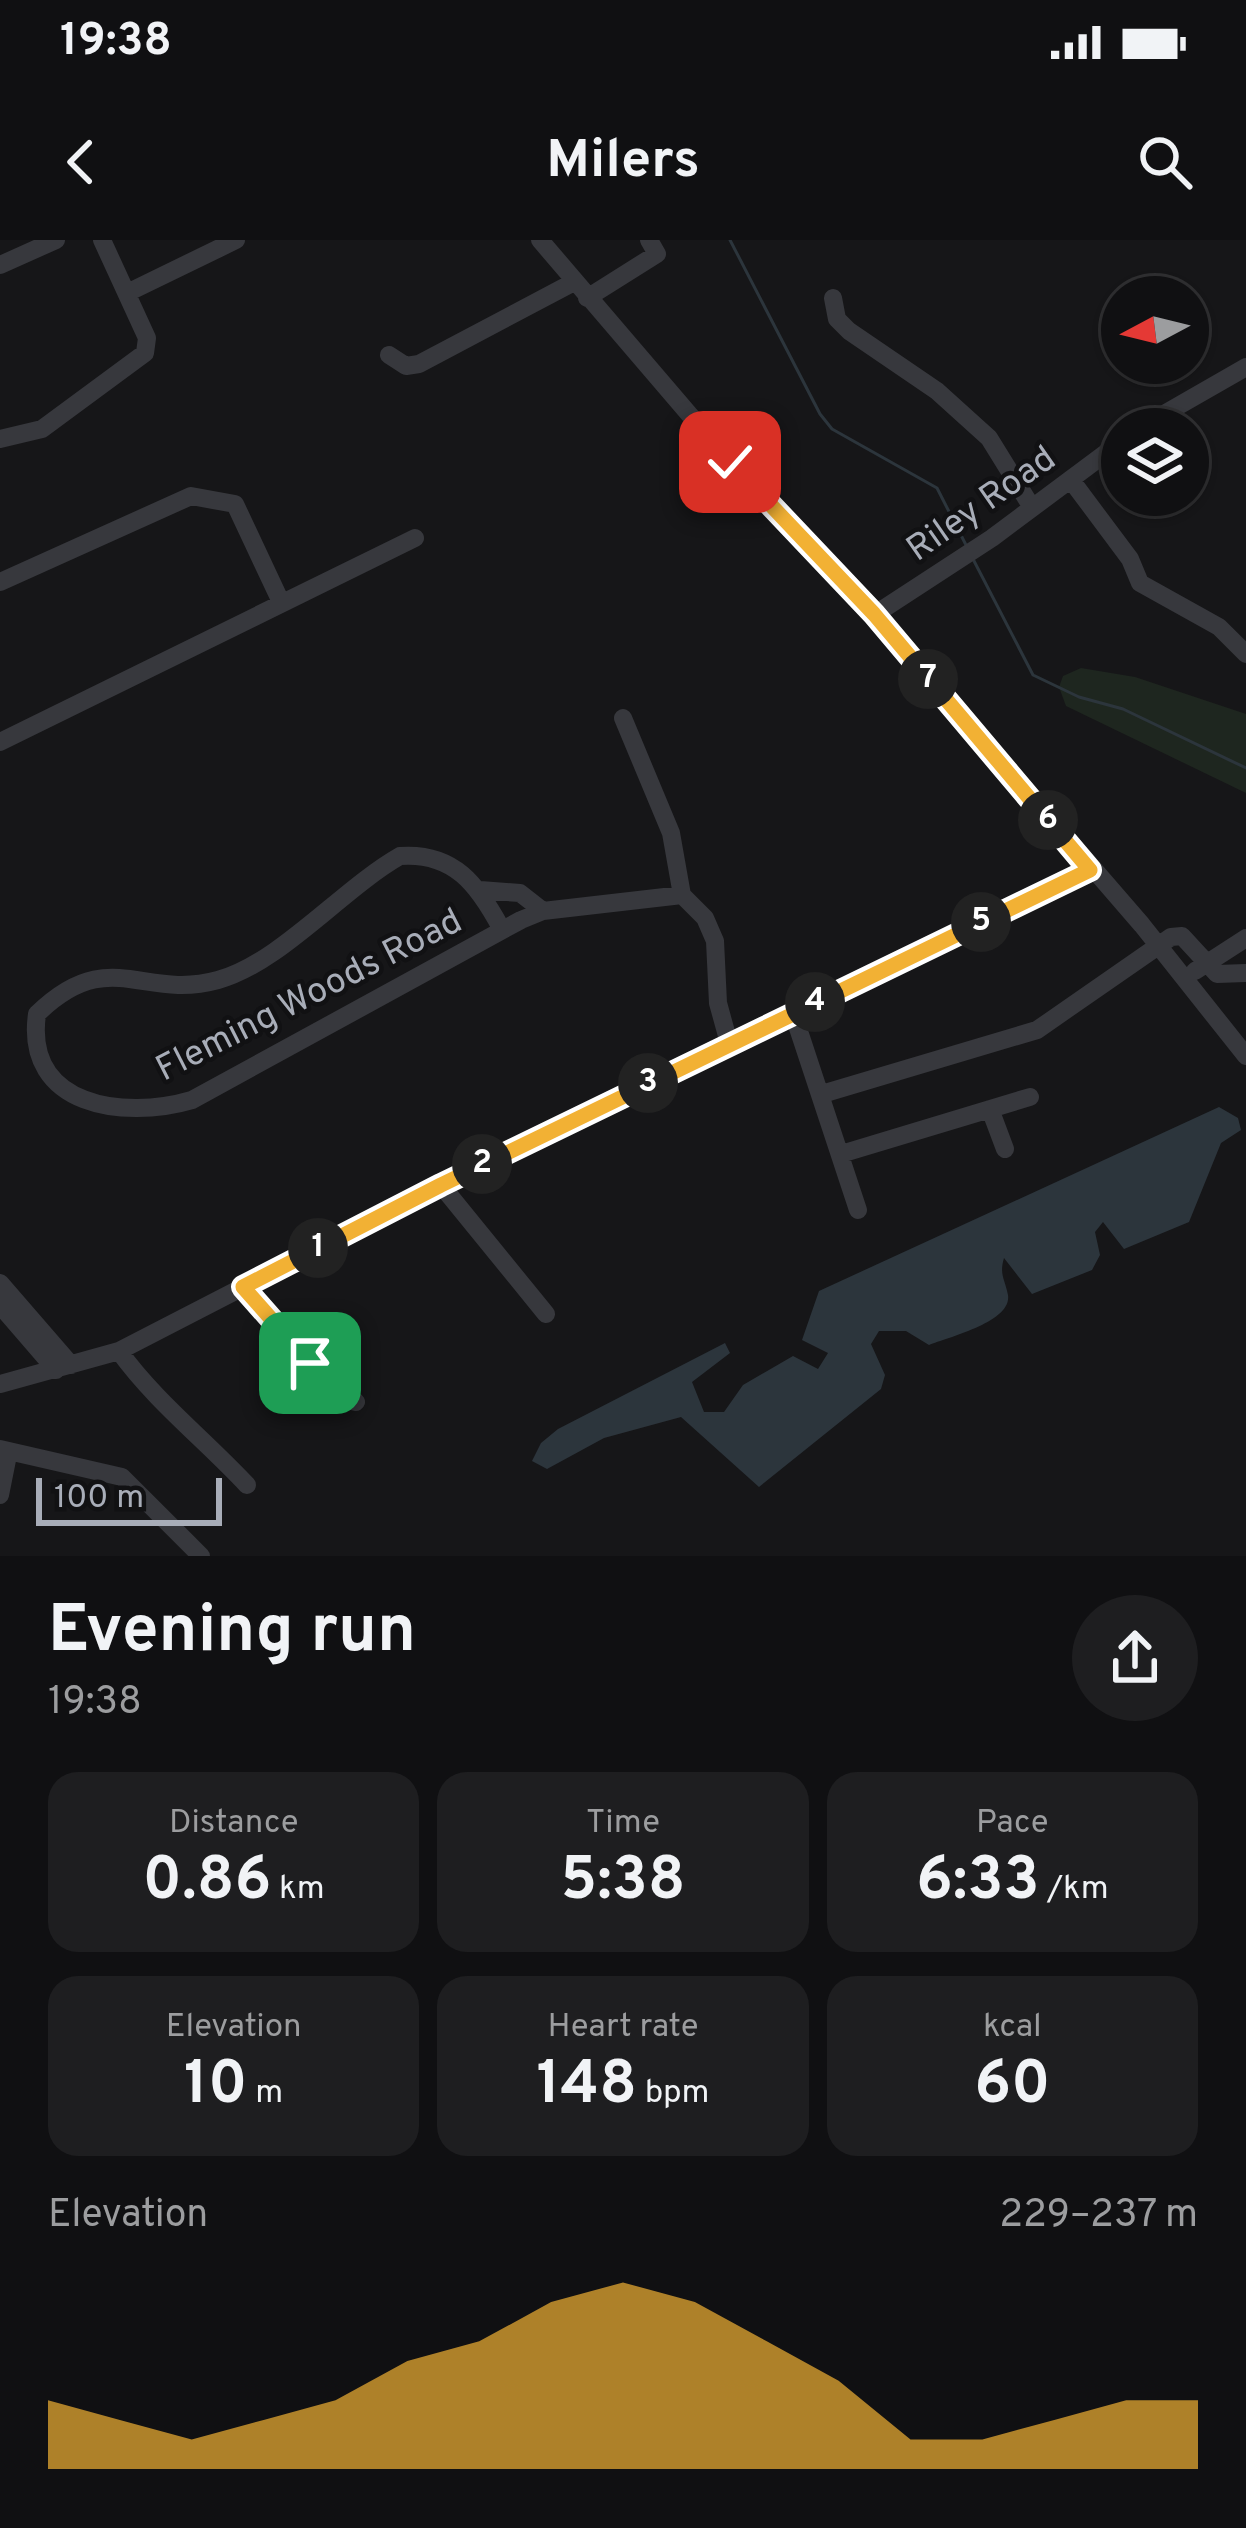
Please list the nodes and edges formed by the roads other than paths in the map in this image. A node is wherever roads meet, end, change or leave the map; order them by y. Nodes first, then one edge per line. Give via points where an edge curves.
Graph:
1 (56, 240) edge
2 (102, 240) edge
3 (236, 240) edge
4 (540, 240) edge
5 (650, 240) edge
6 (0, 265) edge
7 (580, 290) junction
8 (127, 292) junction
9 (833, 298) dead end
10 (389, 355) dead end
11 (1246, 367) edge
12 (1175, 408) edge
13 (0, 440) edge
14 (1101, 457) edge
15 (1071, 480) junction
16 (1031, 506) junction
17 (415, 538) dead end
18 (0, 582) edge
19 (281, 602) junction
20 (874, 614) junction
21 (1246, 654) edge
22 (623, 718) dead end
23 (0, 742) edge
24 (1090, 870) junction
25 (480, 890) junction
26 (682, 896) junction
27 (543, 911) junction
28 (501, 928) junction
29 (1246, 938) edge
30 (1158, 946) junction
31 (1204, 965) junction
32 (1246, 973) edge
33 (1182, 980) junction
34 (793, 1012) junction
35 (729, 1043) junction
36 (1246, 1056) edge
37 (822, 1094) junction
38 (1030, 1097) dead end
39 (990, 1109) junction
40 (1005, 1150) dead end
41 (841, 1154) junction
42 (441, 1185) junction
43 (858, 1210) dead end
44 (0, 1283) edge
45 (243, 1287) junction
46 (8, 1308) edge
47 (546, 1314) dead end
48 (119, 1351) junction
49 (63, 1368) junction
50 (0, 1384) edge
51 (356, 1402) dead end
52 (4, 1452) edge
53 (248, 1485) dead end
54 (0, 1495) edge
55 (202, 1556) edge

1 - 6 street
2 - 8 street
3 - 8 street
4 - 7 street
5 - 7 street via 657,254
7 - 10 street via 418,364
7 - 20 street
8 - 13 street via 147,338 145,353 42,429
9 - 16 street via 849,331 989,438
11 - 12 street
14 - 15 street, Riley Road
15 - 16 street, Riley Road
15 - 21 street via 1140,583 1219,627
16 - 20 street, Riley Road
17 - 19 street
18 - 19 street via 191,496 235,504
19 - 23 street
20 - 24 street
22 - 26 street via 671,833
24 - 30 street
24 - 34 street
25 - 27 street via 520,893
25 - 28 street, Fleming Woods Road
25 - 28 street, Fleming Woods Road via 449,862 400,856 232,975 193,983 93,976 37,1013 47,1076 91,1101 160,1109 192,1100
26 - 27 street, Fleming Woods Road
26 - 35 street via 715,941
27 - 28 street, Fleming Woods Road
29 - 31 street
30 - 31 street via 1182,937
30 - 33 street
30 - 37 street via 1037,1030
31 - 32 street via 1231,977
31 - 33 street
33 - 36 street
34 - 35 street
34 - 37 street
35 - 42 street
37 - 41 street
38 - 39 street
39 - 40 street
39 - 41 street
41 - 43 street
42 - 45 street
42 - 47 street
44 - 46 street
45 - 48 street
45 - 51 street
46 - 49 street
48 - 49 street
48 - 53 street via 151,1395 188,1421
49 - 50 street
52 - 54 street
52 - 55 street via 122,1477

